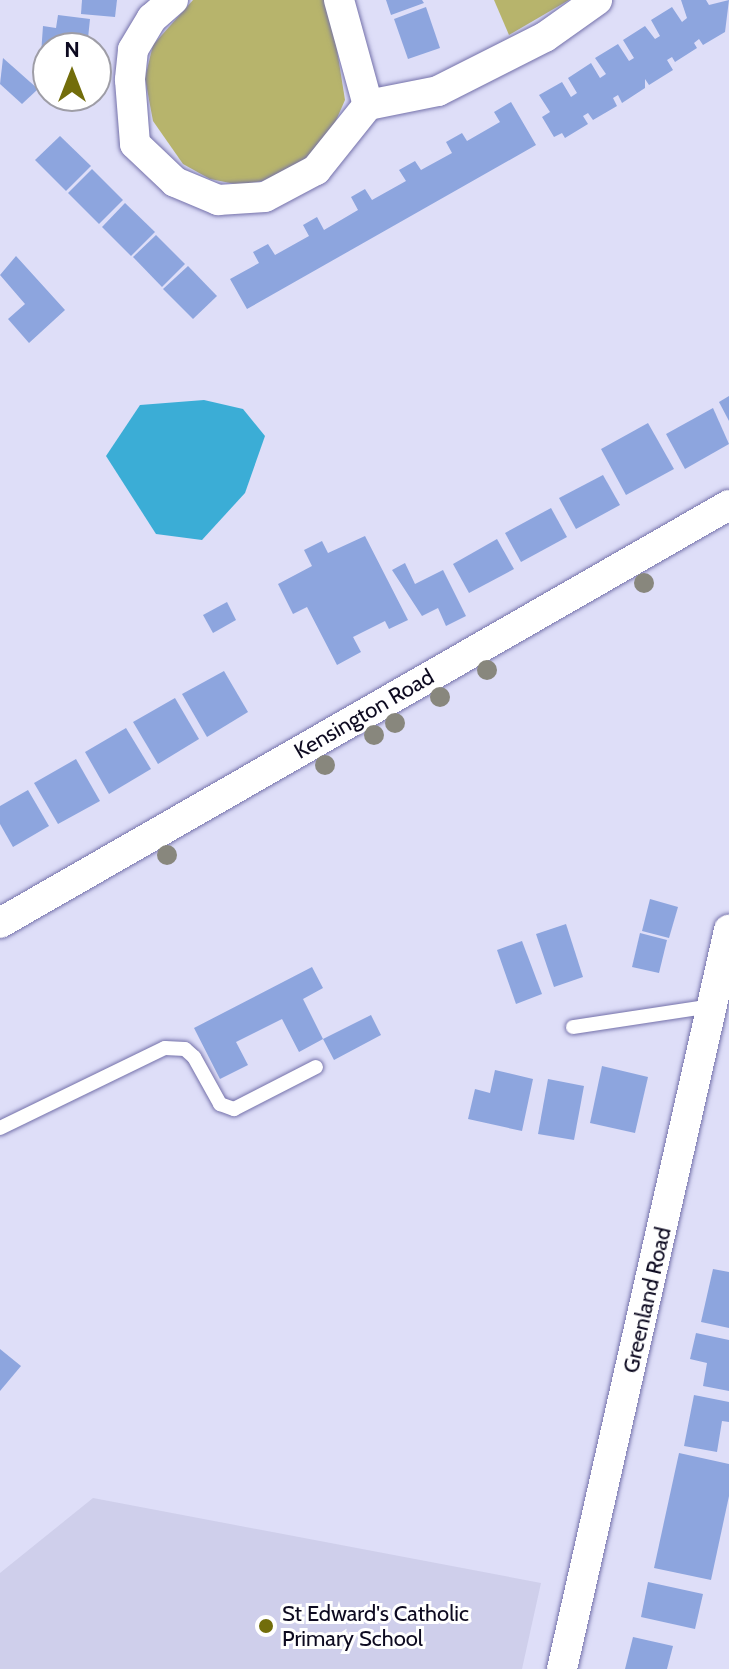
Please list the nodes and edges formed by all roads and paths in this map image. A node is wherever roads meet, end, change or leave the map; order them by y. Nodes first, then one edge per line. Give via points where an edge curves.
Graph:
1 (173, 0) edge
2 (339, 0) edge
3 (597, 0) edge
4 (368, 105) junction
5 (729, 505) edge
6 (0, 923) edge
7 (729, 930) edge
8 (712, 1006) junction
9 (573, 1027) dead end
10 (316, 1067) dead end
11 (0, 1128) edge
12 (562, 1669) edge

1 - 4 street via 152,18 133,50 130,80 135,144 175,182 218,200 265,197 316,170
2 - 4 street
3 - 4 street via 545,37 438,91
5 - 6 street, Kensington Road
7 - 8 street, Greenland Road
8 - 9 lane
8 - 12 street, Greenland Road
10 - 11 lane via 234,1109 220,1104 185,1049 165,1048

